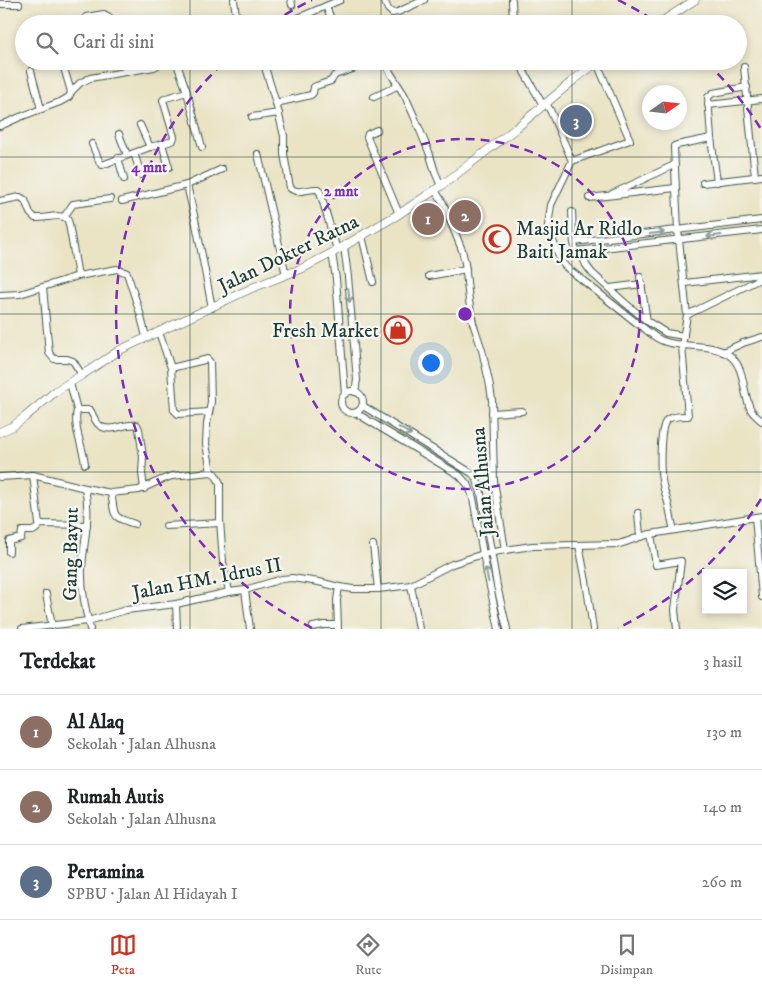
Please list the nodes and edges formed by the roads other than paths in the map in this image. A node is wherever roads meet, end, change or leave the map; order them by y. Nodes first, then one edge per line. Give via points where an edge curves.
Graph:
1 (234, 0) edge
2 (340, 0) edge
3 (384, 0) edge
4 (424, 0) edge
5 (512, 0) edge
6 (696, 0) edge
7 (0, 4) edge
8 (19, 4) dead end
9 (326, 6) junction
10 (236, 15) edge
11 (305, 15) edge
12 (330, 15) edge
13 (513, 15) edge
14 (672, 15) edge
15 (64, 70) edge
16 (137, 70) edge
17 (179, 70) edge
18 (266, 70) edge
19 (350, 70) edge
20 (388, 70) edge
21 (524, 70) edge
22 (587, 70) edge
23 (601, 70) edge
24 (744, 70) edge
25 (31, 72) dead end
26 (126, 72) joint
27 (397, 86) junction
28 (747, 87) junction
29 (187, 92) junction
30 (70, 94) junction
31 (374, 97) dead end
32 (762, 99) edge
33 (748, 101) junction
34 (276, 103) junction
35 (544, 104) junction
36 (708, 105) junction
37 (41, 109) junction
38 (279, 113) junction
39 (252, 116) dead end
40 (140, 125) dead end
41 (0, 126) edge
42 (376, 130) dead end
43 (119, 134) dead end
44 (711, 138) junction
45 (92, 144) dead end
46 (162, 144) junction
47 (150, 147) junction
48 (202, 147) dead end
49 (134, 153) junction
50 (258, 154) dead end
51 (127, 156) junction
52 (118, 158) junction
53 (572, 161) junction
54 (674, 166) junction
55 (168, 167) dead end
56 (222, 170) dead end
57 (141, 175) dead end
58 (759, 177) edge
59 (124, 179) dead end
60 (717, 182) junction
61 (187, 184) junction
62 (703, 184) dead end
63 (438, 188) junction
64 (676, 188) junction
65 (606, 196) junction
66 (589, 198) dead end
67 (110, 199) dead end
68 (0, 201) edge
69 (122, 201) dead end
70 (572, 212) dead end
71 (399, 214) junction
72 (64, 217) junction
73 (762, 220) edge
74 (678, 230) junction
75 (762, 230) edge
76 (362, 236) junction
77 (679, 240) junction
78 (574, 242) junction
79 (338, 250) junction
80 (580, 251) junction
81 (466, 269) junction
82 (286, 275) junction
83 (78, 276) junction
84 (429, 276) dead end
85 (762, 276) edge
86 (640, 277) dead end
87 (373, 282) dead end
88 (685, 283) junction
89 (642, 284) junction
90 (43, 287) junction
91 (610, 288) junction
92 (0, 295) edge
93 (212, 308) junction
94 (687, 316) junction
95 (647, 320) junction
96 (159, 332) junction
97 (684, 336) junction
98 (762, 336) edge
99 (146, 337) junction
100 (682, 346) junction
101 (723, 352) junction
102 (171, 368) junction
103 (82, 375) junction
104 (70, 382) junction
105 (356, 392) junction
106 (345, 394) junction
107 (363, 406) junction
108 (77, 410) junction
109 (522, 411) dead end
110 (209, 412) junction
111 (356, 413) junction
112 (492, 413) junction
113 (762, 421) edge
114 (0, 432) edge
115 (85, 464) dead end
116 (211, 472) junction
117 (33, 475) junction
118 (0, 477) edge
119 (85, 488) junction
120 (144, 489) junction
121 (112, 492) junction
122 (638, 513) dead end
123 (759, 517) edge
124 (220, 523) junction
125 (39, 524) junction
126 (135, 524) dead end
127 (87, 525) junction
128 (166, 526) dead end
129 (674, 530) junction
130 (651, 534) junction
131 (640, 536) junction
132 (373, 545) dead end
133 (579, 545) junction
134 (505, 550) junction
135 (9, 552) dead end
136 (491, 553) junction
137 (483, 554) junction
138 (410, 584) junction
139 (338, 587) junction
140 (245, 590) junction
141 (378, 590) junction
142 (228, 592) junction
143 (46, 594) dead end
144 (762, 597) edge
145 (176, 604) junction
146 (88, 621) junction
147 (52, 626) junction
148 (313, 627) dead end
149 (337, 627) edge
150 (44, 628) edge
151 (22, 629) edge
152 (90, 629) edge
153 (177, 629) edge
154 (250, 629) edge
155 (419, 629) edge
156 (499, 629) edge
157 (506, 629) edge
158 (593, 629) edge
159 (676, 629) edge

1 - 10 street
2 - 9 street
3 - 4 street via 392,13
5 - 13 street
6 - 14 street
7 - 8 street
9 - 11 street
9 - 12 street
15 - 30 street
16 - 26 street
17 - 29 street
18 - 34 street
19 - 34 street via 335,75 331,82 314,87 311,94
20 - 27 street, Jalan Alhusna
21 - 35 street
22 - 35 street, Jalan Dokter Ratna
23 - 53 street via 630,140
24 - 28 street
25 - 37 street
26 - 30 street via 90,78
27 - 31 street
27 - 63 street, Jalan Alhusna via 408,101 429,152
28 - 33 street
28 - 36 street via 712,93 708,97
29 - 46 street via 163,100 174,137
29 - 48 street
30 - 37 street via 60,102
32 - 33 street
33 - 36 street
33 - 58 street
34 - 38 street
35 - 53 street via 551,112
35 - 63 street, Jalan Dokter Ratna
36 - 44 street
37 - 41 street
38 - 39 street
38 - 79 street via 290,188 298,192 318,189
40 - 47 street
42 - 71 street via 367,137
43 - 51 street
44 - 54 street via 674,146
44 - 60 street
45 - 52 street via 100,163
46 - 47 street
46 - 55 street
47 - 49 street
49 - 51 street
49 - 57 street
50 - 82 street
51 - 52 street
52 - 59 street
53 - 100 street via 551,205 548,226 561,261 658,339
54 - 64 street
54 - 65 street
56 - 61 street
58 - 60 street
60 - 62 street
61 - 69 street
61 - 93 street
63 - 71 street, Jalan Dokter Ratna
63 - 81 street, Jalan Alhusna
64 - 65 street
64 - 74 street
65 - 66 street
67 - 72 street via 73,204
68 - 72 street via 20,197 35,218
70 - 78 street
71 - 76 street, Jalan Dokter Ratna
72 - 83 street via 69,224
73 - 74 street
74 - 77 street
78 -> 74 street
75 -> 77 street
76 - 79 street, Jalan Dokter Ratna
76 - 87 street
77 - 80 street
77 - 88 street
78 - 80 street via 576,250
79 - 82 street, Jalan Dokter Ratna
79 -> 105 street via 348,277
79 - 106 street via 336,279
80 - 91 street via 589,269
81 - 84 street
81 - 112 street, Jalan Alhusna via 473,323 490,386
82 - 93 street, Jalan Dokter Ratna
83 - 90 street
83 - 99 street via 117,269 127,273
85 - 88 street
85 - 94 street
86 - 89 street
88 - 94 street
89 - 91 street
89 - 95 street
90 - 92 street via 20,294
90 - 103 street via 49,353 54,359 73,361
91 - 95 street
93 - 96 street, Jalan Dokter Ratna
94 - 97 street
95 - 97 street via 666,333
96 - 99 street, Jalan Dokter Ratna
96 - 102 street
97 - 100 street
98 - 101 street
99 - 103 street, Jalan Dokter Ratna
100 - 101 street via 713,348
100 - 129 street via 688,416 667,420 661,446 661,478
101 - 113 street via 736,360 751,410
102 - 110 street via 174,410 178,414
102 - 110 street via 207,359 210,362
103 - 104 street, Jalan Dokter Ratna
104 - 108 street
104 - 114 street, Jalan Dokter Ratna via 14,426
105 - 106 street
105 - 107 street via 362,397
106 - 111 street via 342,407 346,412
107 - 111 street
107 -> 136 street via 473,474 482,492
108 - 115 street via 75,419
108 - 120 street via 90,410 103,428 137,425
109 - 112 street
110 - 116 street via 206,444
111 - 137 street via 465,480 473,498
112 - 134 street, Jalan Alhusna via 494,481
116 - 120 street via 166,478
116 - 124 street via 220,483
117 - 118 street
117 - 119 street
117 - 125 street
119 - 121 street
119 - 127 street, Gang Bayut
120 - 121 street
121 - 126 street via 116,517
122 - 131 street
123 - 129 street, Jalan Alhusna
123 - 144 street
124 - 128 street
124 - 142 street
125 - 127 street
125 - 135 street via 35,530 22,530 21,538 9,541
127 - 146 street, Gang Bayut via 82,569
129 - 130 street, Jalan Alhusna
130 - 131 street, Jalan Alhusna
130 - 159 street via 656,565 681,561
131 - 133 street, Jalan Alhusna via 619,544
132 - 141 street
133 - 134 street, Jalan Alhusna
133 - 158 street
134 - 136 street, Jalan HM. Idrus II
136 - 137 street, Jalan HM. Idrus II
136 - 157 street
137 - 138 street, Jalan HM. Idrus II via 452,564
156 -> 137 street
138 - 141 street, Jalan HM. Idrus II
138 - 155 street
139 - 140 street, Jalan HM. Idrus II via 292,578
139 - 141 street, Jalan HM. Idrus II
139 - 149 street
140 - 142 street, Jalan HM. Idrus II
140 - 154 street
142 - 145 street, Jalan HM. Idrus II
143 - 147 street
145 - 146 street, Jalan HM. Idrus II via 126,610
145 - 153 street
146 - 147 street, Jalan HM. Idrus II
146 - 152 street, Gang Bayut
147 - 150 street, Jalan HM. Idrus II
148 - 149 street
150 - 151 street, Jalan HM. Idrus II

